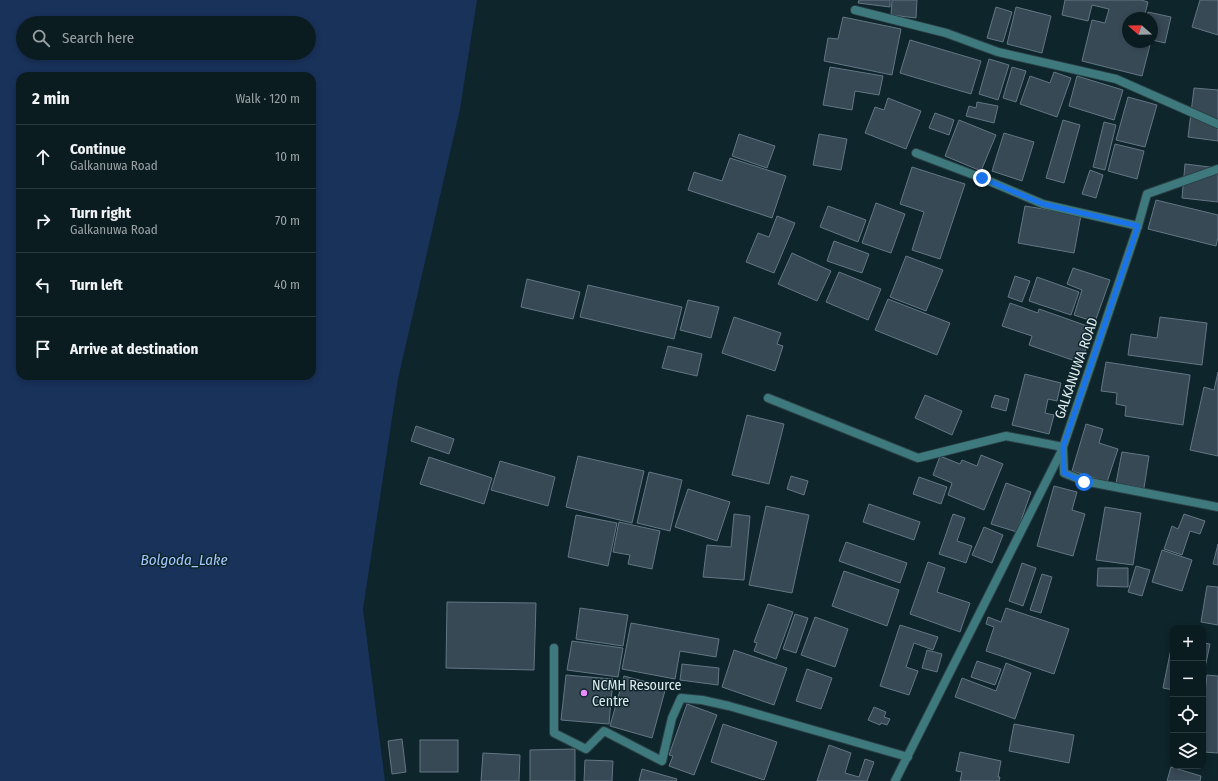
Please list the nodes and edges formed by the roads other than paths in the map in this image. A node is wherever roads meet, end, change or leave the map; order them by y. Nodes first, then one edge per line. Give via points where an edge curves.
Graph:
1 (855, 10) dead end
2 (1218, 124) edge
3 (916, 153) dead end
4 (1218, 169) edge
5 (1138, 226) junction
6 (768, 398) dead end
7 (1063, 447) junction
8 (1218, 507) edge
9 (554, 648) dead end
10 (908, 757) junction
11 (895, 781) edge

1 - 2 street via 946,32 998,52 1116,79
3 - 5 street via 1043,204
4 - 5 street, GALKANUWA ROAD via 1148,194
5 - 7 street, GALKANUWA ROAD
6 - 7 street via 918,458 1006,436
7 - 8 street, GALKANUWA ROAD via 1064,473 1084,482
7 - 10 street
9 - 10 street via 554,733 586,749 604,731 662,761 672,718 681,698 729,706
10 - 11 street

